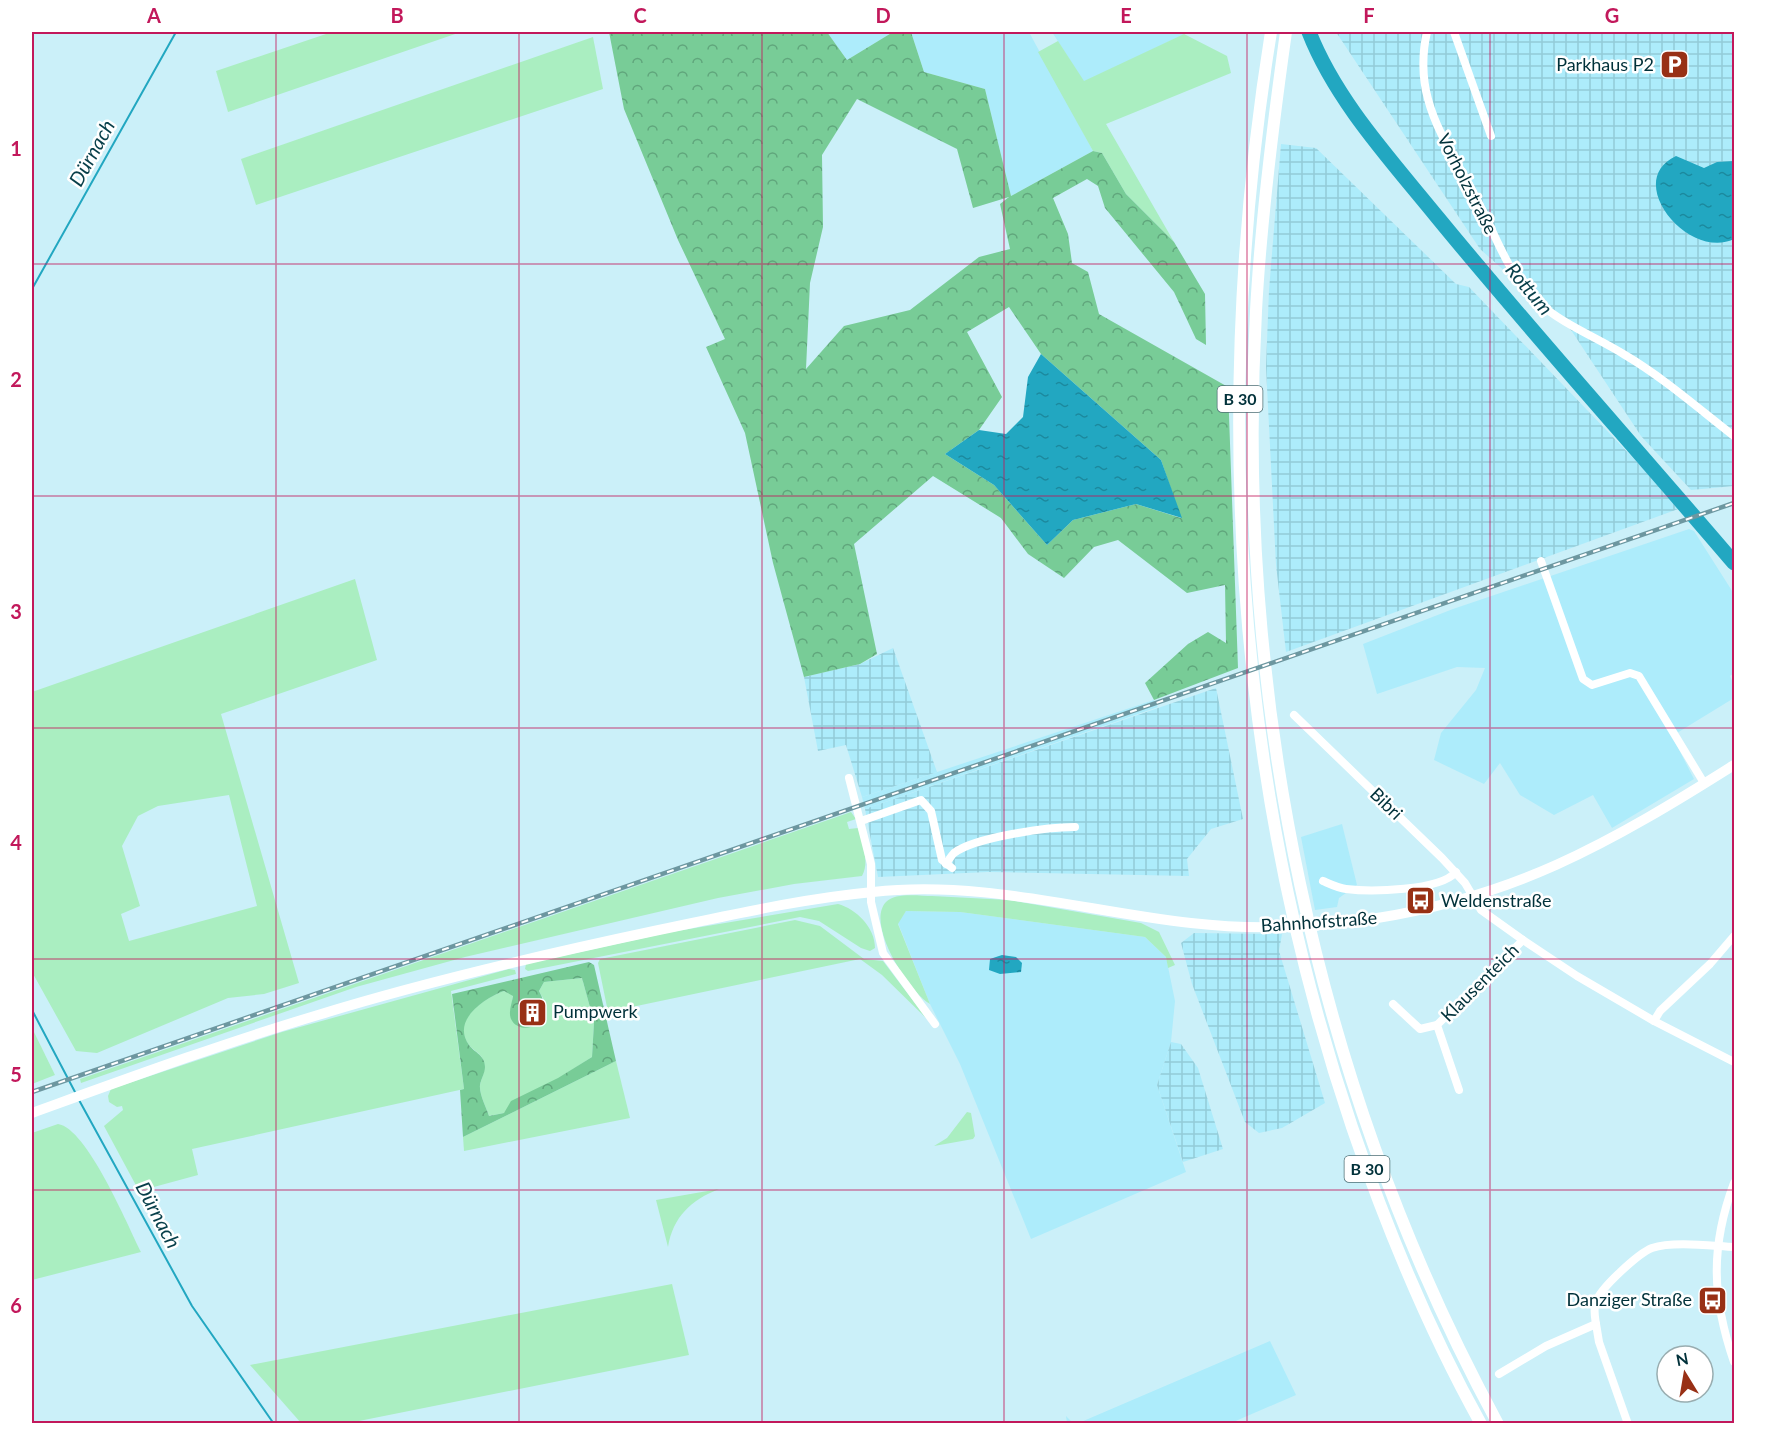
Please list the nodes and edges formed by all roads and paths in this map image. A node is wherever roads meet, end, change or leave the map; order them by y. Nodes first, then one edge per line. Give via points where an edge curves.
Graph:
1 (1271, 32) edge
2 (1286, 32) edge
3 (1427, 32) edge
4 (1454, 32) edge
5 (1491, 136) dead end
6 (1734, 436) edge
7 (1541, 561) dead end
8 (1294, 715) dead end
9 (1734, 765) edge
10 (849, 778) dead end
11 (1704, 783) junction
12 (861, 821) junction
13 (1075, 827) dead end
14 (1456, 872) junction
15 (1323, 881) dead end
16 (871, 892) junction
17 (1472, 896) junction
18 (1734, 936) edge
19 (1523, 940) junction
20 (1392, 1004) dead end
21 (1654, 1021) junction
22 (935, 1024) dead end
23 (1437, 1025) junction
24 (1734, 1062) edge
25 (1459, 1090) dead end
26 (32, 1113) edge
27 (1734, 1183) edge
28 (1716, 1246) junction
29 (1734, 1247) edge
30 (1596, 1324) junction
31 (1734, 1362) edge
32 (1499, 1374) dead end
33 (1481, 1424) edge
34 (1498, 1424) edge
35 (1628, 1424) edge

1 - 33 highway, B 30 via 1258,124 1242,309 1239,483 1249,649 1264,771 1289,902 1336,1080 1377,1198 1415,1289
2 - 34 highway, B 30 via 1273,124 1256,311 1254,383 1257,570 1278,765 1303,901 1350,1076 1388,1188 1471,1374
3 - 6 street, Vorholzstraße via 1427,98 1507,265 1538,303 1625,355
4 - 5 street
7 - 11 street via 1583,679 1592,685 1630,673 1639,676
8 - 14 street, Bibri
9 - 11 main road, Bahnhofstraße
10 - 12 street
11 - 17 main road, Bahnhofstraße via 1592,848
12 - 13 street via 921,800 931,811 940,854 949,866 955,853 984,842
12 - 16 street via 871,864
14 - 15 street, Bahnhofstraße via 1439,883 1409,887 1344,889
14 - 17 street, Bibri
16 - 17 main road, Bahnhofstraße via 1002,892 1173,921 1243,927 1370,919
16 - 22 street via 873,918 884,953
16 - 26 main road, Bahnhofstraße via 758,909 518,962 320,1014
17 - 19 street via 1481,910
18 - 21 street
19 - 21 street
19 - 23 street, Klausenteich
20 - 23 street, Klausenteich via 1420,1029
21 - 24 street
23 - 25 street, Klausenteich
27 - 28 street
28 - 29 street
28 - 30 street via 1662,1246 1641,1254 1599,1295
28 - 31 street via 1720,1307
30 - 32 street via 1546,1346
30 - 35 street

